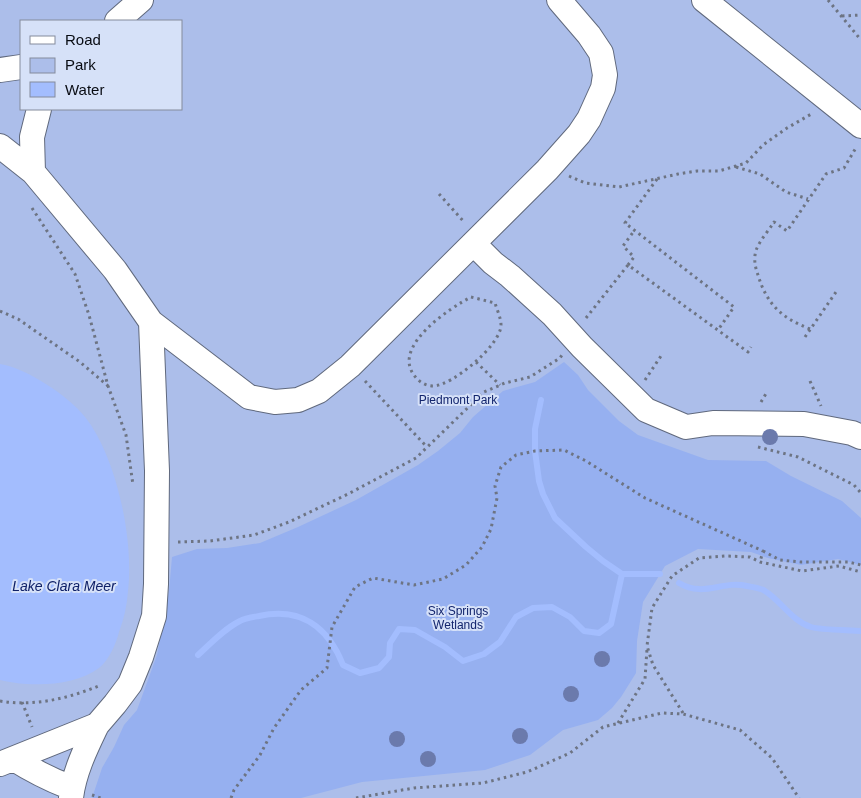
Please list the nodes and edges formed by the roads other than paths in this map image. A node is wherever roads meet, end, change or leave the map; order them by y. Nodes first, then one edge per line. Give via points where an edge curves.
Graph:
1 (141, 0) edge
2 (560, 0) edge
3 (704, 0) edge
4 (118, 20) edge
5 (20, 67) edge
6 (0, 70) edge
7 (39, 110) edge
8 (861, 126) edge
9 (0, 146) edge
10 (33, 172) junction
11 (476, 241) junction
12 (151, 322) junction
13 (861, 437) edge
14 (97, 725) junction
15 (7, 762) edge
16 (71, 793) edge

1 - 4 street
2 - 11 street via 602,53 604,88 579,134
3 - 8 street
5 - 6 street
7 - 10 street via 32,137
9 - 10 street
10 - 12 street via 115,270
11 - 12 street via 350,366 319,391 298,400 275,402 249,397
11 - 13 street via 493,263 552,314 646,410 686,427 713,422 804,424
12 - 14 street via 157,471 154,616 130,684
14 - 15 street
14 - 16 street
15 - 16 street via 42,776

